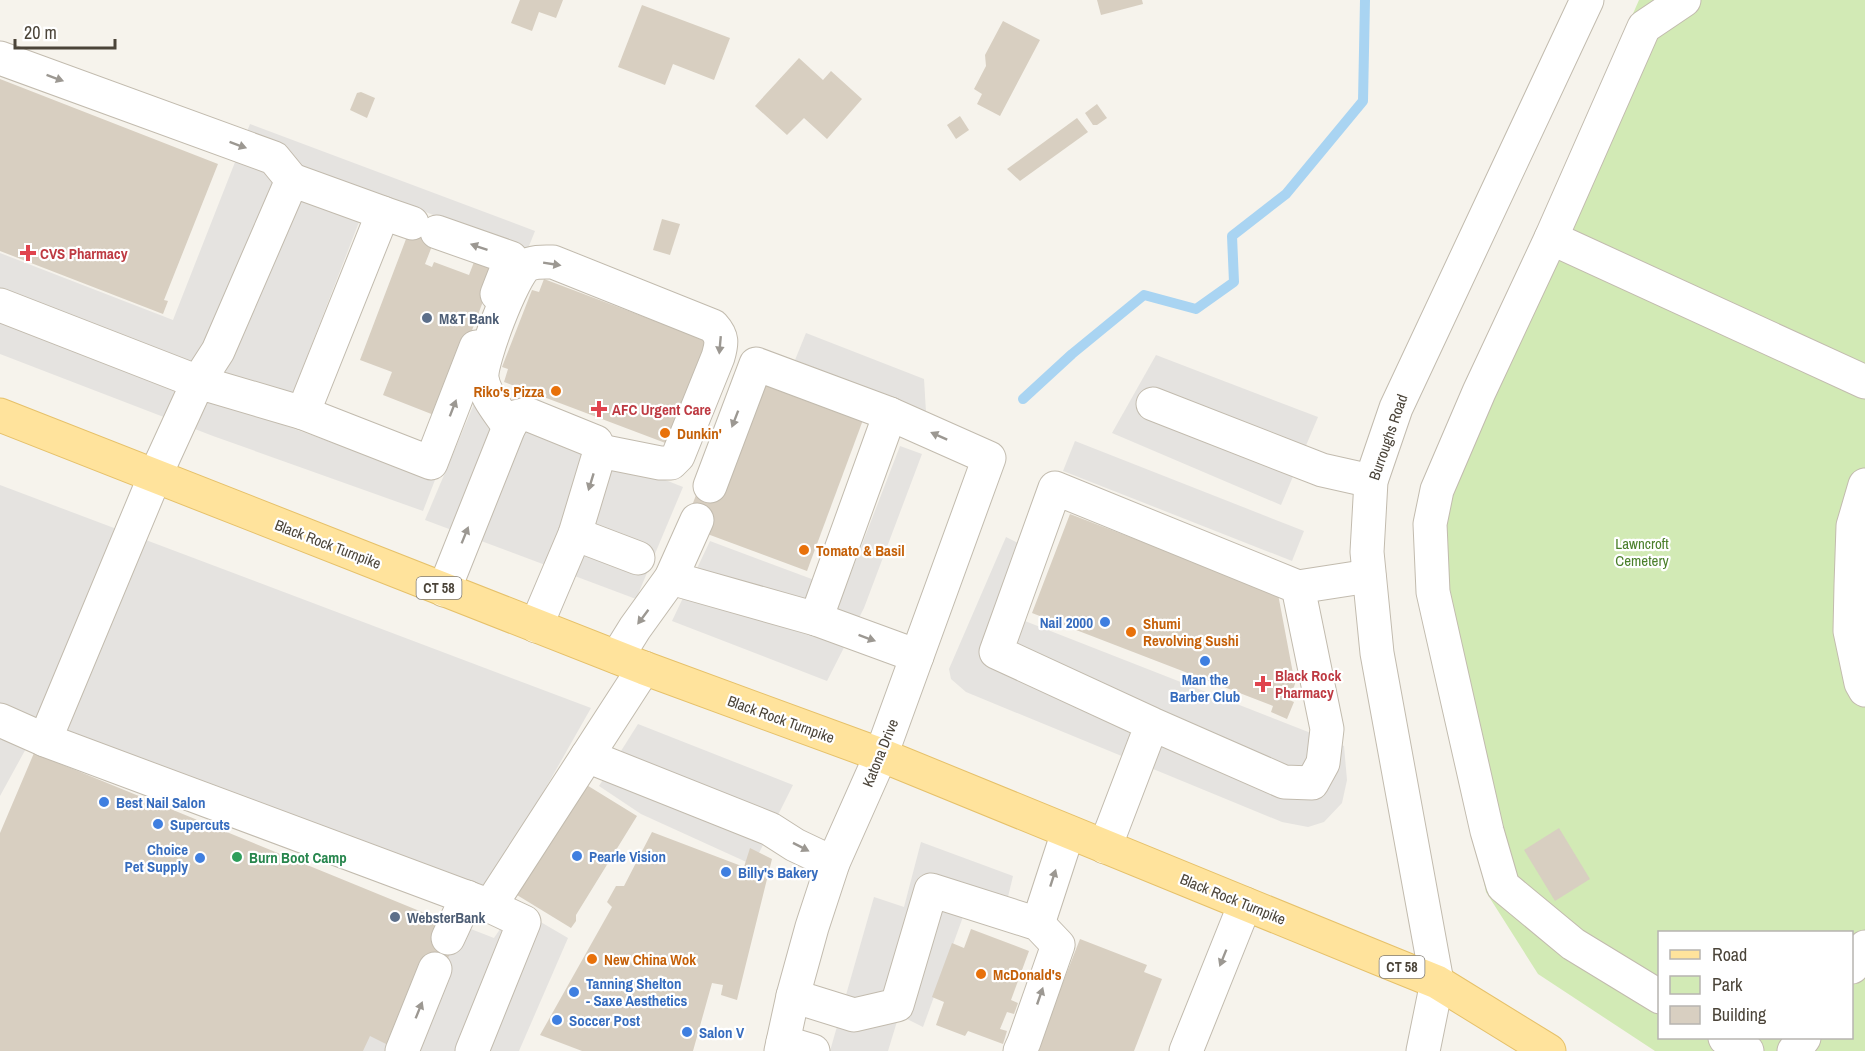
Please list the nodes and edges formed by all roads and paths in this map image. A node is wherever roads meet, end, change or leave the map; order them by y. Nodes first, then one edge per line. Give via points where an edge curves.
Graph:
1 (1587, 0) edge
2 (1684, 0) edge
3 (0, 58) edge
4 (292, 180) junction
5 (411, 223) junction
6 (1551, 238) junction
7 (0, 305) edge
8 (198, 382) junction
9 (1865, 382) edge
10 (1153, 404) dead end
11 (303, 413) junction
12 (890, 414) junction
13 (0, 415) edge
14 (509, 427) junction
15 (600, 451) junction
16 (155, 476) junction
17 (1371, 481) junction
18 (1865, 485) edge
19 (710, 486) dead end
20 (697, 520) dead end
21 (575, 534) junction
22 (638, 558) dead end
23 (1369, 576) junction
24 (671, 578) junction
25 (1298, 586) junction
26 (444, 590) junction
27 (816, 620) junction
28 (536, 626) junction
29 (918, 656) junction
30 (631, 663) junction
31 (1865, 690) edge
32 (0, 720) edge
33 (1152, 724) junction
34 (45, 740) junction
35 (881, 755) junction
36 (587, 756) junction
37 (1068, 832) junction
38 (1105, 847) junction
39 (833, 863) junction
40 (478, 901) junction
41 (1245, 903) junction
42 (1038, 924) junction
43 (448, 938) dead end
44 (1865, 948) edge
45 (1853, 964) edge
46 (435, 969) dead end
47 (1437, 982) junction
48 (793, 996) junction
49 (1658, 996) edge
50 (1727, 1039) edge
51 (1803, 1039) edge
52 (782, 1046) edge
53 (402, 1051) edge
54 (472, 1051) edge
55 (813, 1051) edge
56 (1020, 1051) edge
57 (1186, 1051) edge
58 (1423, 1051) edge
59 (1549, 1051) edge
60 (1747, 1051) edge
61 (1794, 1051) edge

1 - 17 street, Burroughs Road via 1396,408
2 - 6 street via 1644,27
3 -> 4 street via 274,158
4 - 5 street
4 - 8 street via 218,351
5 - 11 street
11 -> 5 street via 431,463 511,258
6 - 9 street
6 - 49 street via 1437,490 1430,524 1433,592 1503,886 1573,944
7 - 8 street
8 - 11 street
8 - 16 street
10 - 17 street via 1322,470
12 -> 19 street via 756,364
12 - 27 street
29 -> 12 street, Katona Drive via 989,458
13 - 16 main road, Black Rock Turnpike / CT 58
14 - 15 street via 515,417 527,414 596,442
14 -> 15 street via 486,391 482,377 494,330 518,274 527,265 554,262 713,326 721,335 718,357 678,456 671,464
26 -> 14 street
15 -> 21 street
16 - 26 main road, Black Rock Turnpike / CT 58
16 - 34 street
17 - 23 street, Burroughs Road via 1366,552
18 - 31 street via 1853,526 1850,631
20 - 24 street
21 - 22 street
21 - 28 street
23 - 25 street
23 - 47 street, Burroughs Road via 1377,653
24 - 27 street
24 -> 30 street via 635,628
25 - 33 street via 1327,729 1323,763 1312,783 1284,782
25 - 33 street via 1055,488 996,652
26 - 28 main road, Black Rock Turnpike / CT 58
27 -> 29 street
28 - 30 main road, Black Rock Turnpike / CT 58
29 - 35 street, Katona Drive
30 - 35 main road, Black Rock Turnpike / CT 58
30 - 36 street
32 - 34 street
33 - 38 street
34 - 40 street
35 - 37 main road, Black Rock Turnpike / CT 58
35 - 39 street, Katona Drive
36 -> 39 street via 770,829
36 - 40 street
37 - 38 main road, Black Rock Turnpike / CT 58
42 -> 37 street
38 - 41 main road, Black Rock Turnpike / CT 58
39 - 48 street, Katona Drive
40 - 43 street
40 - 54 street via 524,922
41 - 47 main road, Black Rock Turnpike / CT 58
41 -> 57 street
42 - 48 street via 931,890 897,1005 854,1015
56 -> 42 street via 1058,945
44 - 45 street
53 -> 46 street
47 - 58 street, Burroughs Road
47 - 59 main road, Black Rock Turnpike / CT 58
48 - 52 street, Katona Drive
50 - 60 street
51 - 61 street
52 - 55 street

